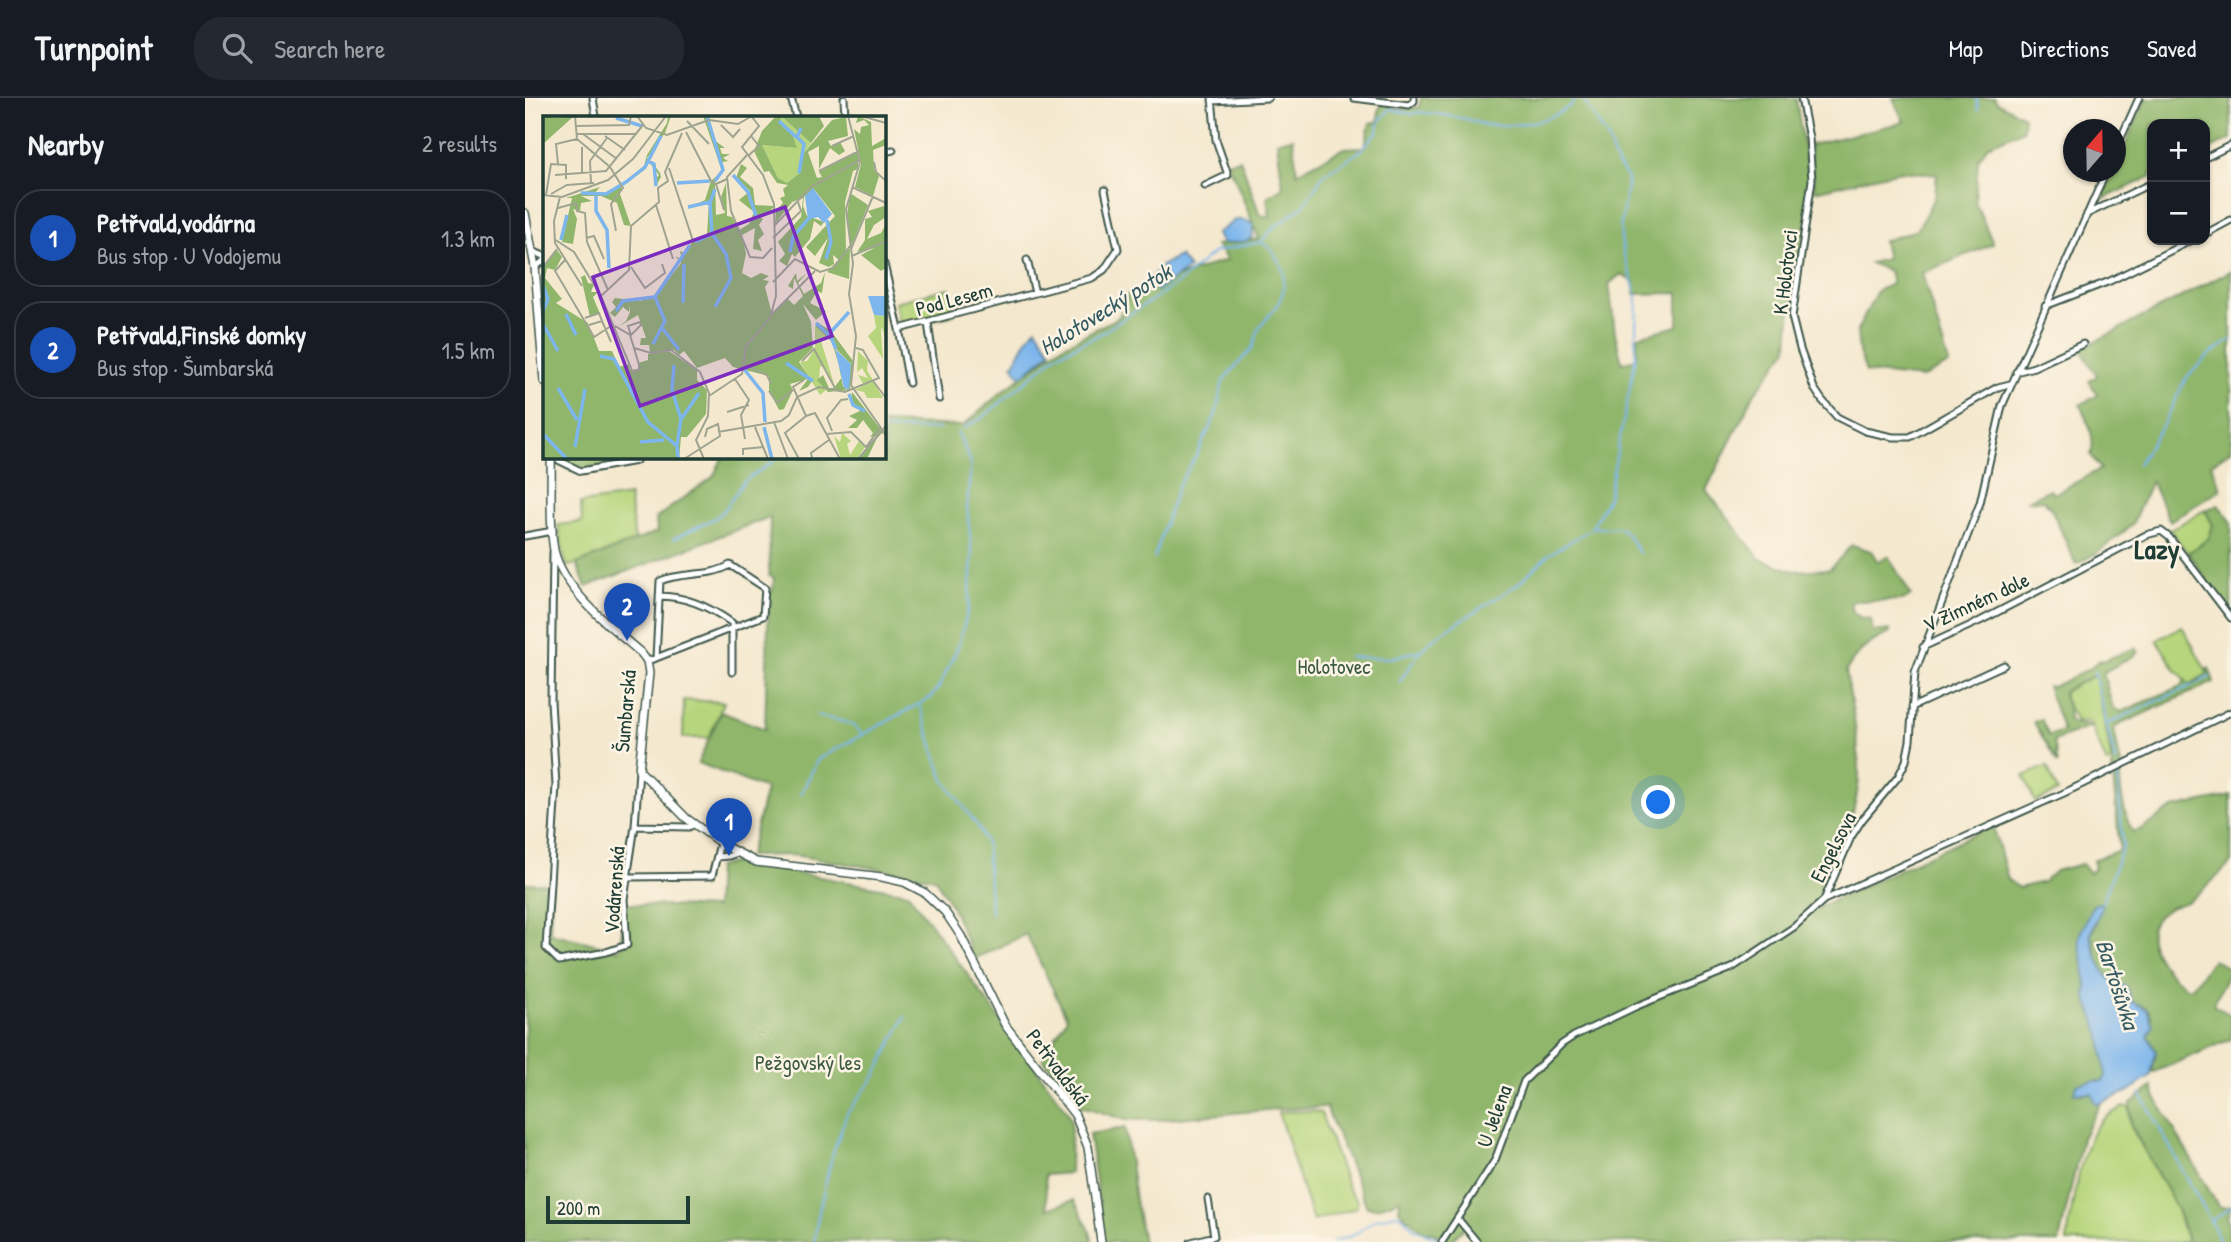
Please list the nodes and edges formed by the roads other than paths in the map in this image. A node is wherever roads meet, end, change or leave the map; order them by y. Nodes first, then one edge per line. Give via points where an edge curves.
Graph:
1 (593, 98) edge
2 (791, 98) edge
3 (844, 98) edge
4 (1268, 98) edge
5 (1354, 98) edge
6 (1801, 98) edge
7 (2139, 98) edge
8 (1212, 100) edge
9 (1414, 100) edge
10 (596, 116) edge
11 (796, 116) edge
12 (845, 116) edge
13 (2126, 128) edge
14 (2231, 145) edge
15 (893, 150) dead end
16 (885, 152) edge
17 (2210, 156) edge
18 (2101, 182) edge
19 (2147, 185) edge
20 (1205, 186) dead end
21 (1105, 190) dead end
22 (525, 213) edge
23 (2087, 214) junction
24 (2231, 220) edge
25 (2210, 230) edge
26 (2182, 245) edge
27 (532, 251) junction
28 (543, 257) edge
29 (543, 259) edge
30 (1027, 260) dead end
31 (535, 267) junction
32 (885, 272) edge
33 (1035, 293) junction
34 (2045, 306) junction
35 (928, 323) junction
36 (898, 329) junction
37 (2083, 344) dead end
38 (543, 369) edge
39 (2016, 372) junction
40 (909, 383) dead end
41 (2010, 384) junction
42 (939, 399) dead end
43 (551, 458) edge
44 (553, 458) edge
45 (636, 461) dead end
46 (553, 530) junction
47 (525, 536) edge
48 (554, 549) junction
49 (659, 596) junction
50 (2231, 618) edge
51 (732, 628) junction
52 (1923, 646) junction
53 (656, 658) junction
54 (647, 661) junction
55 (2004, 665) dead end
56 (732, 672) dead end
57 (1912, 707) junction
58 (2231, 712) edge
59 (639, 770) junction
60 (694, 824) junction
61 (635, 826) junction
62 (720, 843) junction
63 (738, 852) junction
64 (717, 857) junction
65 (756, 862) joint
66 (628, 877) junction
67 (1824, 901) junction
68 (1637, 1006) joint
69 (1208, 1199) dead end
70 (1458, 1219) junction
71 (1101, 1242) edge
72 (1191, 1242) edge
73 (1442, 1242) edge
74 (1477, 1242) edge

1 - 10 street
2 - 11 street
3 - 12 street
4 - 8 street
5 - 9 street via 1409,105
6 - 41 street, K Holotovci via 1812,180 1792,317 1822,400 1837,417 1865,430 1910,437
7 - 13 street
8 - 20 street via 1216,140 1228,175
14 - 17 street
15 - 16 street
18 - 23 street, V Zimném dole
19 - 23 street
21 - 33 street, Pod Lesem via 1118,249 1111,261 1092,278
22 - 27 street
23 - 34 street, V Zimném dole
24 - 25 street
26 - 34 street via 2110,281
27 - 28 street
27 - 31 street
29 - 31 street
30 - 33 street
31 - 38 street
32 - 36 street, Pod Lesem
33 - 35 street, Pod Lesem
34 - 39 street, V Zimném dole
35 - 36 street, Pod Lesem
35 - 42 street
36 - 40 street
37 - 39 street
39 - 41 street, V Zimném dole
41 - 52 street, V Zimném dole via 1980,503
43 - 46 street, Šumbarská
44 - 45 street via 581,471
46 - 47 street
46 - 48 street, Šumbarská
48 - 54 street, Šumbarská via 572,587
48 - 66 street, Vodárenská via 551,701 556,785 546,948 559,961 627,945 624,899
49 - 51 street via 676,596 713,610 732,623
49 - 51 street via 660,581 719,572 730,565 765,588 763,615
49 - 53 street
50 - 52 street, V Zimném dole via 2161,531
51 - 53 street
51 - 56 street
52 - 57 street, Engelsova
53 - 54 street
54 - 59 street, Šumbarská
55 - 57 street
57 - 67 street, Engelsova via 1906,761 1851,836
58 - 67 street
59 - 60 street, Šumbarská
59 - 61 street, Vodárenská
60 - 61 street
60 - 62 street, Šumbarská
61 - 66 street, Vodárenská
62 - 63 street, Šumbarská
62 - 64 street
63 - 64 street
63 - 65 street, Šumbarská
64 - 66 street via 712,876
65 - 71 street, Petřvaldská via 904,882 925,893 945,912 1005,1025 1075,1115 1088,1147
67 - 68 street, Engelsova via 1732,968
68 - 70 street, U Jelena via 1574,1036 1528,1075 1495,1160
69 - 72 street via 1214,1236
70 - 73 street, U Jelena
70 - 74 street

